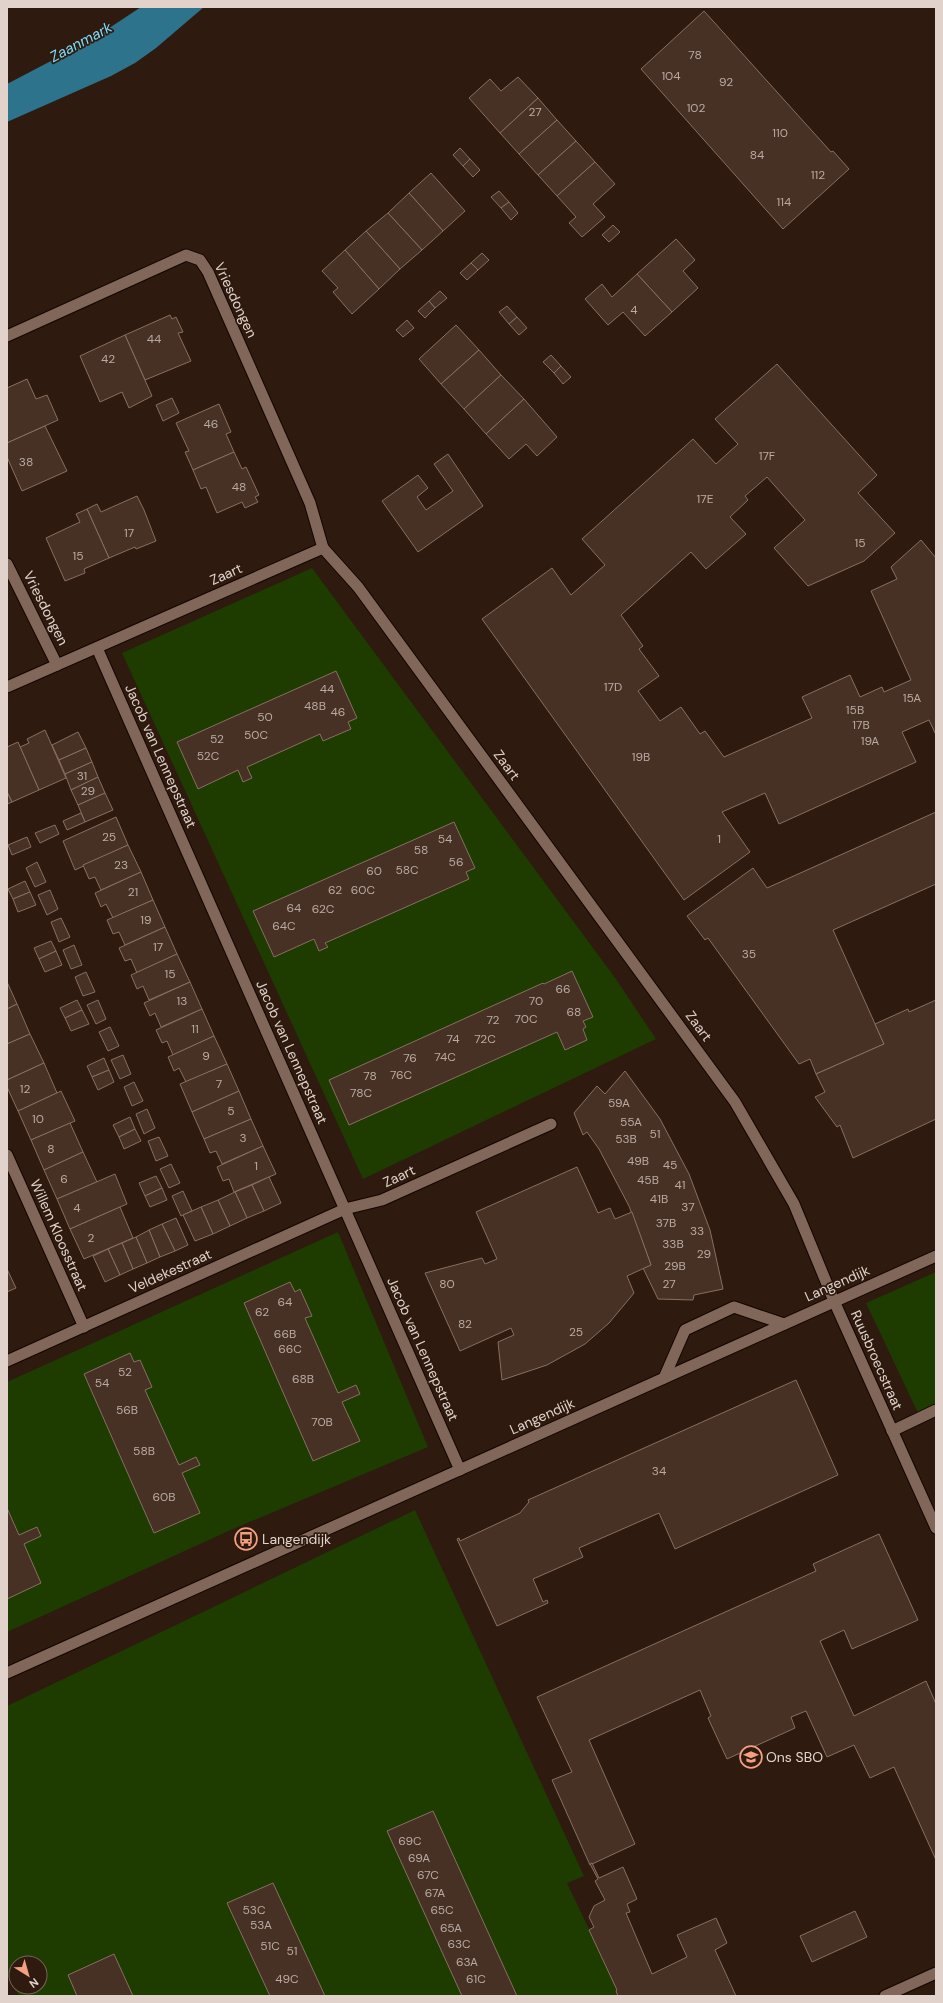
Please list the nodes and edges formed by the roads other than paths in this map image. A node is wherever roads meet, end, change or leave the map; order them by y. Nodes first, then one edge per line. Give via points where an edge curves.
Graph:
1 (7, 336) edge
2 (323, 548) junction
3 (7, 564) edge
4 (97, 648) junction
5 (57, 665) junction
6 (7, 687) edge
7 (551, 1124) dead end
8 (7, 1155) edge
9 (345, 1209) junction
10 (936, 1256) edge
11 (834, 1301) junction
12 (784, 1324) junction
13 (84, 1327) junction
14 (7, 1361) edge
15 (664, 1378) junction
16 (936, 1410) edge
17 (892, 1431) junction
18 (460, 1470) junction
19 (936, 1528) edge
20 (7, 1673) edge
21 (936, 1973) edge
22 (885, 1996) edge

1 - 2 street, Vriesdongen via 186,255 200,260 208,272 310,503
2 - 4 street, Zaart
2 - 11 street, Zaart via 358,587 735,1102 794,1204
3 - 5 street, Vriesdongen
4 - 5 street, Zaart
4 - 9 street, Jacob van Lennepstraat
5 - 6 street, Zaart
7 - 9 street, Zaart via 382,1200
8 - 13 street, Willem Kloosstraat
9 - 13 street, Veldekestraat
9 - 18 street, Jacob van Lennepstraat
10 - 11 street, Langendijk
11 - 12 street, Langendijk
11 - 17 street, Ruusbroecstraat
12 - 15 street, Langendijk
12 - 15 street via 734,1307 685,1330
13 - 14 street, Veldekestraat
15 - 18 street, Langendijk
16 - 17 street, Ruusbroecstraat
17 - 19 street, Ruusbroecstraat
18 - 20 street, Langendijk
21 - 22 street

